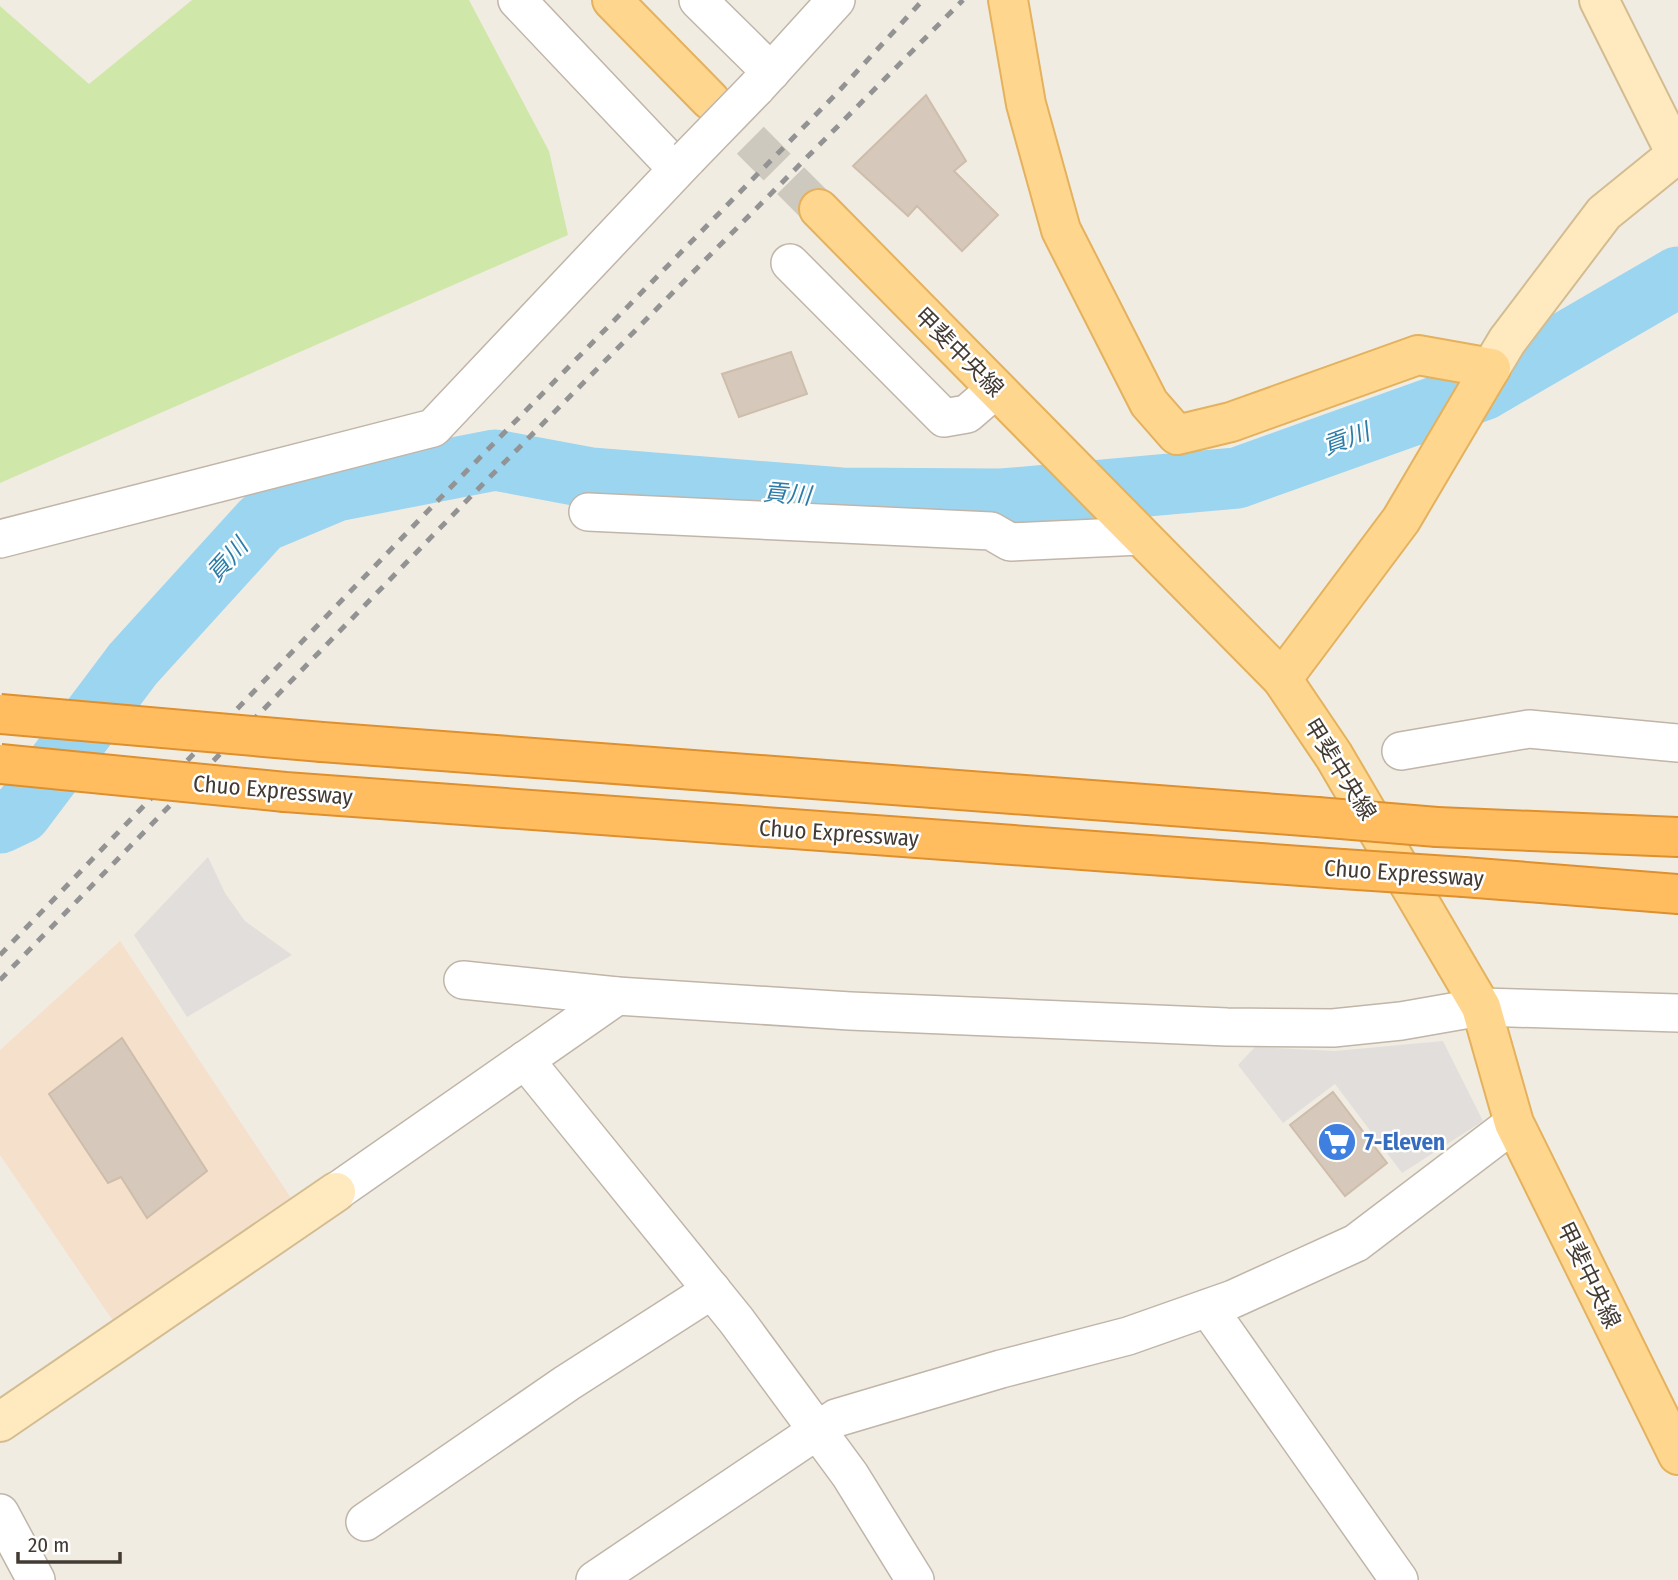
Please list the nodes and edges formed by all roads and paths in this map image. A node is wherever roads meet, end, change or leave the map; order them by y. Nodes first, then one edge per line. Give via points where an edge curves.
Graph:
1 (517, 0) edge
2 (612, 0) edge
3 (698, 0) edge
4 (836, 0) edge
5 (1009, 0) edge
6 (1599, 0) edge
7 (764, 80) junction
8 (710, 100) tunnel mouth
9 (1677, 155) edge
10 (682, 163) junction
11 (818, 209) tunnel mouth
12 (790, 263) dead end
13 (1490, 369) junction
14 (1002, 395) junction
15 (588, 512) dead end
16 (1140, 535) junction
17 (0, 539) edge
18 (1282, 679) junction
19 (0, 714) edge
20 (1678, 743) edge
21 (1401, 751) dead end
22 (0, 764) edge
23 (1678, 837) edge
24 (1678, 894) edge
25 (463, 980) dead end
26 (617, 996) junction
27 (1481, 1007) junction
28 (1678, 1013) edge
29 (525, 1060) junction
30 (1514, 1123) junction
31 (336, 1192) joint
32 (712, 1290) junction
33 (1208, 1308) junction
34 (0, 1422) edge
35 (817, 1431) junction
36 (1678, 1455) edge
37 (0, 1513) edge
38 (365, 1522) dead end
39 (36, 1580) edge
40 (595, 1580) edge
41 (915, 1580) edge
42 (1399, 1580) edge

1 - 10 street
2 - 8 main road
3 - 7 street
4 - 7 street
5 - 13 main road via 1026,104 1061,230 1149,404 1177,435 1231,422 1418,355
6 - 9 street
7 - 10 street, bridge
9 - 13 street via 1604,213
10 - 17 street via 433,429
11 - 14 main road, 甲斐中央線
12 - 14 street via 944,418 967,414
13 - 18 main road via 1401,520
14 - 16 main road, 甲斐中央線
15 - 16 street via 991,531 1010,542
16 - 18 main road, 甲斐中央線
18 - 27 main road, 甲斐中央線 via 1341,767
19 - 23 highway, Chuo Expressway, bridge via 1437,827
20 - 21 street via 1529,729
22 - 24 highway, Chuo Expressway, bridge via 285,792
25 - 26 street
26 - 27 street via 1227,1027 1333,1028
26 - 29 street
27 - 28 street
27 - 30 main road, 甲斐中央線
29 - 31 street
29 - 32 street
30 - 33 street via 1356,1243
30 - 36 main road, 甲斐中央線
31 - 34 street
32 - 35 street
32 - 38 street
33 - 35 street via 1128,1336 836,1418
33 - 42 street
35 - 40 street
35 - 41 street
37 - 39 street

